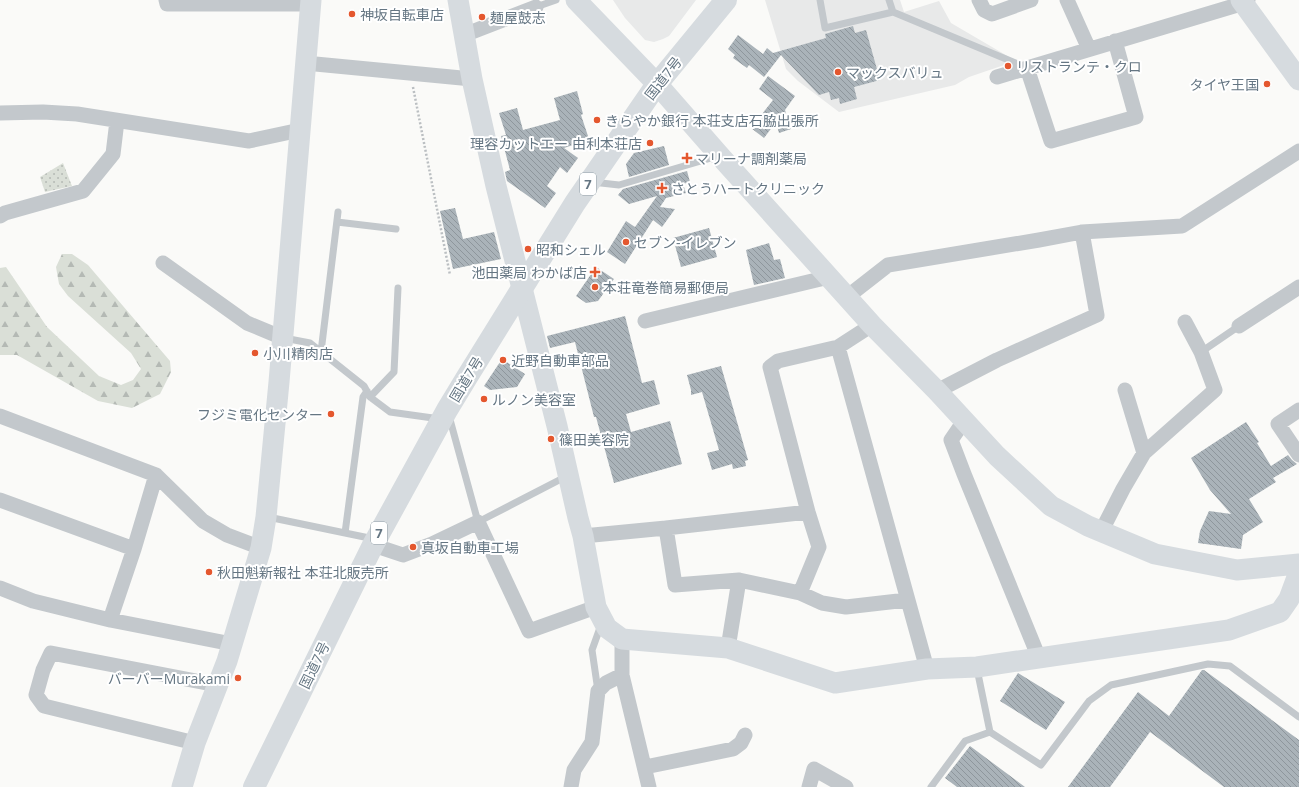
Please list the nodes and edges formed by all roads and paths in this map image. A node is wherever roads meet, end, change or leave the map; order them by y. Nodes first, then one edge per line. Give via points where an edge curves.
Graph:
1 (166, 0) edge
2 (458, 0) edge
3 (556, 0) edge
4 (726, 0) edge
5 (820, 0) edge
6 (889, 0) edge
7 (979, 0) edge
8 (1031, 0) edge
9 (1067, 0) edge
10 (580, 1) edge
11 (1245, 1) edge
12 (311, 2) edge
13 (536, 7) joint
14 (893, 12) junction
15 (464, 35) junction
16 (1114, 41) junction
17 (1089, 49) junction
18 (305, 63) junction
19 (1027, 68) junction
20 (410, 73) junction
21 (997, 77) dead end
22 (472, 79) junction
23 (1299, 80) edge
24 (657, 84) junction
25 (0, 113) edge
26 (117, 120) junction
27 (300, 130) junction
28 (1299, 151) edge
29 (720, 156) junction
30 (589, 182) junction
31 (338, 212) dead end
32 (0, 216) edge
33 (337, 222) junction
34 (396, 229) dead end
35 (1082, 232) junction
36 (163, 263) dead end
37 (450, 275) dead end
38 (829, 277) junction
39 (522, 287) junction
40 (1299, 287) edge
41 (398, 288) dead end
42 (847, 297) junction
43 (645, 321) dead end
44 (1185, 322) dead end
45 (872, 325) junction
46 (1239, 326) joint
47 (283, 338) junction
48 (838, 347) junction
49 (321, 352) junction
50 (1201, 352) junction
51 (1125, 390) dead end
52 (936, 391) junction
53 (369, 394) junction
54 (1299, 410) edge
55 (444, 415) junction
56 (0, 416) edge
57 (964, 420) junction
58 (1144, 453) junction
59 (1299, 455) edge
60 (156, 475) junction
61 (568, 476) junction
62 (0, 500) edge
63 (808, 512) junction
64 (266, 517) junction
65 (478, 522) junction
66 (666, 528) junction
67 (1101, 532) junction
68 (345, 533) junction
69 (583, 536) junction
70 (374, 542) junction
71 (262, 548) junction
72 (134, 549) junction
73 (1299, 564) edge
74 (1299, 572) edge
75 (739, 580) junction
76 (0, 588) edge
77 (800, 593) junction
78 (907, 600) junction
79 (599, 614) junction
80 (110, 620) junction
81 (622, 639) junction
82 (232, 644) junction
83 (728, 648) junction
84 (1039, 658) junction
85 (976, 667) junction
86 (927, 669) junction
87 (622, 676) junction
88 (217, 685) junction
89 (598, 691) junction
90 (1299, 717) edge
91 (990, 732) junction
92 (745, 735) dead end
93 (195, 743) junction
94 (645, 766) junction
95 (182, 787) edge
96 (254, 787) edge
97 (571, 787) edge
98 (649, 787) edge
99 (809, 787) edge
100 (846, 787) edge
101 (931, 787) edge

1 - 12 street via 167,4
2 - 15 street
3 - 13 lane
4 - 24 highway, 国道7号 / 7
5 - 14 lane via 825,28
6 - 14 lane
7 - 8 street via 984,10 992,14
9 - 17 street
10 - 24 street
11 - 16 street
11 - 23 street
12 - 18 street
13 - 15 street
14 - 19 lane
15 - 22 street
16 - 17 street
16 - 19 street via 1136,116 1051,141
17 - 19 street
18 - 20 street
18 - 27 street
19 - 21 street
20 - 22 street
20 - 37 path
22 - 39 street
24 - 29 street
24 - 30 highway, 国道7号 / 7
25 - 26 street via 77,114
26 - 27 street via 249,141
26 - 32 street via 113,154 83,191
27 - 47 street
28 - 35 street via 1182,226
29 - 30 lane via 619,185
29 - 38 street
30 - 39 highway, 国道7号 / 7
31 - 33 lane
33 - 34 lane
33 - 49 lane
35 - 42 street via 888,265
35 - 52 street via 1097,315
36 - 47 street via 247,323
38 - 42 street
38 - 43 street
39 - 55 highway, 国道7号 / 7
39 - 61 street
40 - 46 street
41 - 53 lane via 394,372
42 - 45 street
44 - 50 street
45 - 48 street
45 - 52 street
46 - 50 lane
47 - 49 lane via 310,343
47 - 64 street
48 - 63 street via 778,361 770,367
48 - 78 street
49 - 53 lane via 364,386
50 - 58 street via 1214,390
51 - 58 street
52 - 57 street
53 - 55 lane via 390,412
53 - 68 lane via 363,397
54 - 59 street via 1278,424
55 - 65 lane
55 - 70 highway, 国道7号 / 7
56 - 60 street
57 - 67 street via 997,456 1051,506
57 - 84 street via 951,440
58 - 67 street
60 - 71 street via 202,521
60 - 72 street
61 - 65 lane
61 - 69 street
62 - 72 street
63 - 66 street
63 - 77 street via 819,547
64 - 68 lane
64 - 71 street
65 - 70 street via 403,556
65 - 79 street via 529,631
66 - 69 street
66 - 75 street via 675,585
67 - 73 street via 1155,554 1237,570
68 - 70 lane
69 - 79 street
70 - 96 highway, 国道7号 / 7
71 - 82 street
72 - 80 street
74 - 84 street via 1289,599 1280,612 1229,630
75 - 77 street
75 - 83 street
76 - 80 street via 33,601
77 - 78 street via 822,603 846,607
78 - 86 street
79 - 81 street via 607,628
79 - 89 lane via 592,650
80 - 82 street
81 - 83 street
81 - 87 street
82 - 88 street
83 - 86 street via 835,683
84 - 85 street
85 - 86 street
85 - 91 lane
87 - 89 street
87 - 94 street
88 - 93 street
88 - 93 street via 51,653 43,670 36,695 44,706
89 - 97 street via 592,742 574,770
90 - 91 lane via 1230,666 1208,664 1112,685 1089,701 1041,765
91 - 101 lane via 965,741
92 - 94 street via 741,743 733,749
93 - 95 street
94 - 98 street
99 - 100 street via 814,769

